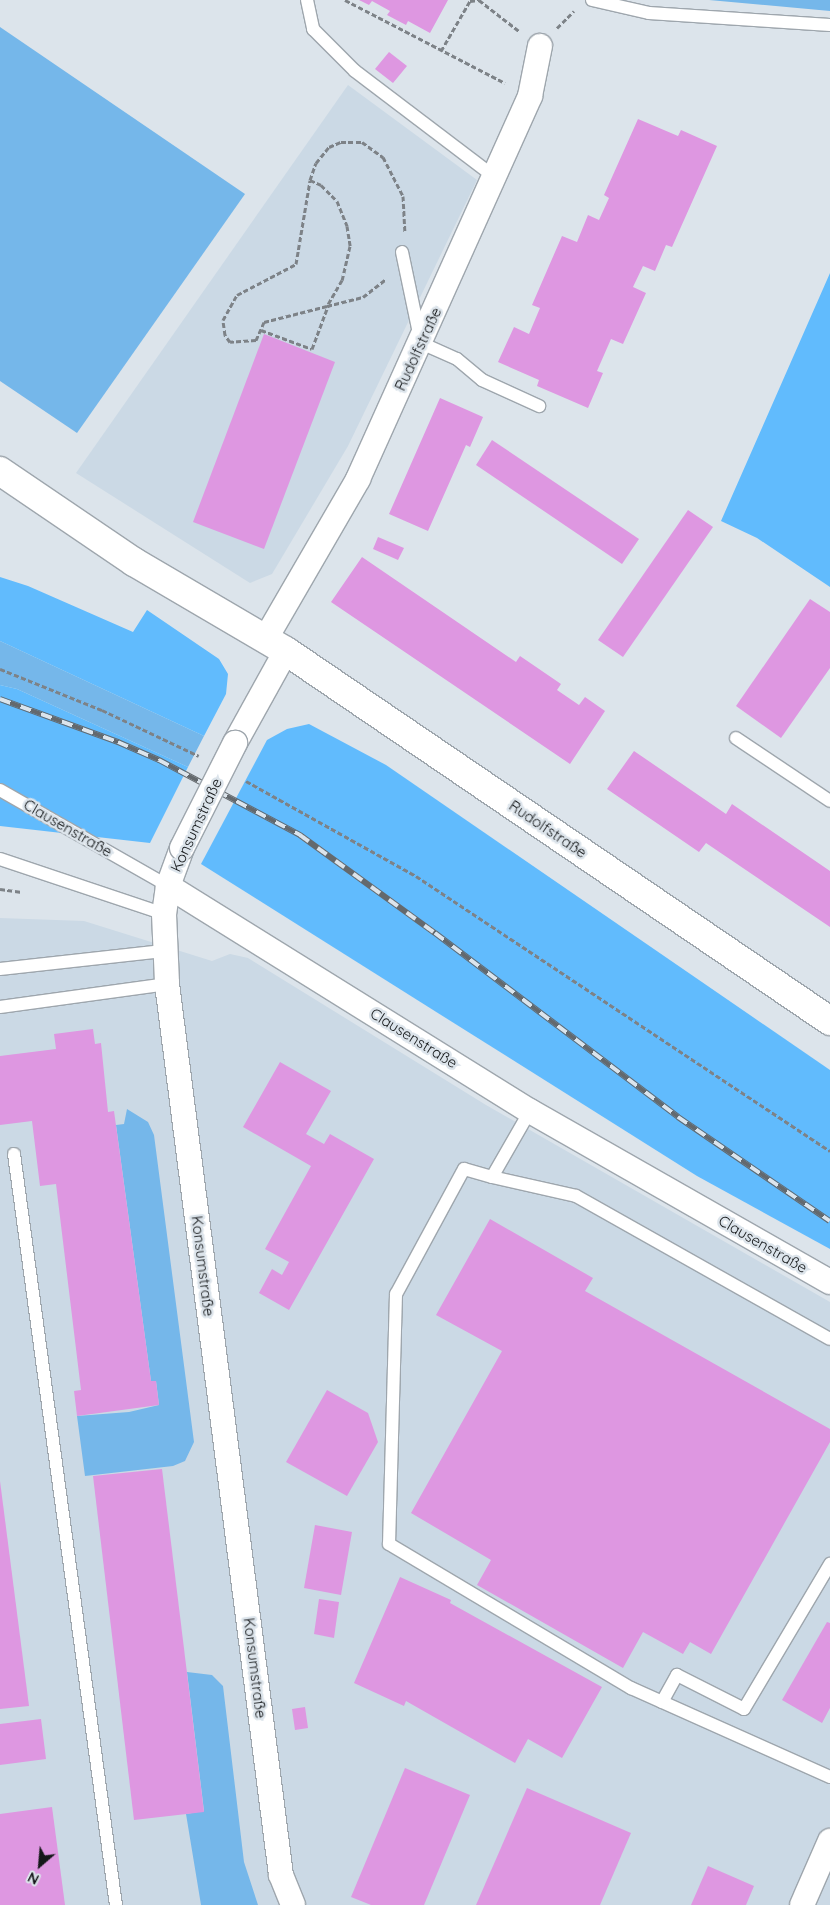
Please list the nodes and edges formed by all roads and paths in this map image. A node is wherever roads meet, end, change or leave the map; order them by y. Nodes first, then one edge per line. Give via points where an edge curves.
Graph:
1 (307, 0) edge
2 (345, 0) edge
3 (479, 0) edge
4 (592, 0) edge
5 (579, 7) dead end
6 (830, 26) edge
7 (540, 46) junction
8 (441, 51) junction
9 (530, 96) junction
10 (496, 178) junction
11 (310, 180) junction
12 (402, 252) junction
13 (328, 306) junction
14 (261, 330) junction
15 (421, 343) junction
16 (539, 406) dead end
17 (0, 471) edge
18 (276, 644) junction
19 (0, 669) edge
20 (736, 738) dead end
21 (174, 743) dead end
22 (0, 790) edge
23 (268, 792) dead end
24 (830, 801) edge
25 (0, 859) edge
26 (168, 886) junction
27 (164, 914) junction
28 (164, 951) junction
29 (0, 969) edge
30 (167, 984) junction
31 (0, 1006) edge
32 (830, 1021) edge
33 (530, 1111) junction
34 (830, 1151) edge
35 (14, 1154) dead end
36 (492, 1177) junction
37 (830, 1282) edge
38 (830, 1339) edge
39 (830, 1564) edge
40 (662, 1702) junction
41 (830, 1777) edge
42 (830, 1841) edge
43 (116, 1905) edge
44 (293, 1905) edge
45 (802, 1905) edge

1 - 10 lane via 313,29 355,70
2 - 8 path
3 - 7 path
3 - 8 path via 470,0
4 - 6 lane via 648,13
5 - 7 path
7 - 9 street, Rudolfstraße
8 - 9 path
9 - 10 street, Rudolfstraße
10 - 15 street, Rudolfstraße
11 - 12 path via 316,164 329,147 352,141 373,147 383,157 403,196 406,215
11 - 13 path via 321,185 337,201 347,226 350,246 342,280
11 - 14 path via 296,264 237,295 224,320 225,335 230,342 256,340
12 - 13 path via 384,282 368,294 348,303
12 - 15 lane
13 - 14 path via 264,322
13 - 14 path via 312,349
15 - 16 lane via 457,359 482,380
15 - 18 street, Rudolfstraße
17 - 18 street, Rudolfstraße via 134,562
18 - 26 street, Konsumstraße, bridge via 235,743 182,848
18 - 32 street, Rudolfstraße
19 - 21 path
20 - 24 lane
22 - 26 lane, Clausenstraße
23 - 34 path via 424,881
25 - 27 lane
26 - 27 street, Konsumstraße
26 - 33 street, Clausenstraße
27 - 28 street, Konsumstraße
28 - 29 lane
28 - 30 street, Konsumstraße
30 - 31 lane
30 - 44 street, Konsumstraße via 281,1875
33 - 36 lane
33 - 37 street, Clausenstraße
35 - 43 lane
36 - 38 lane via 576,1196
36 - 40 lane via 464,1169 396,1294 389,1544 631,1688
39 - 40 lane via 744,1709 677,1675
40 - 41 lane
42 - 45 street

